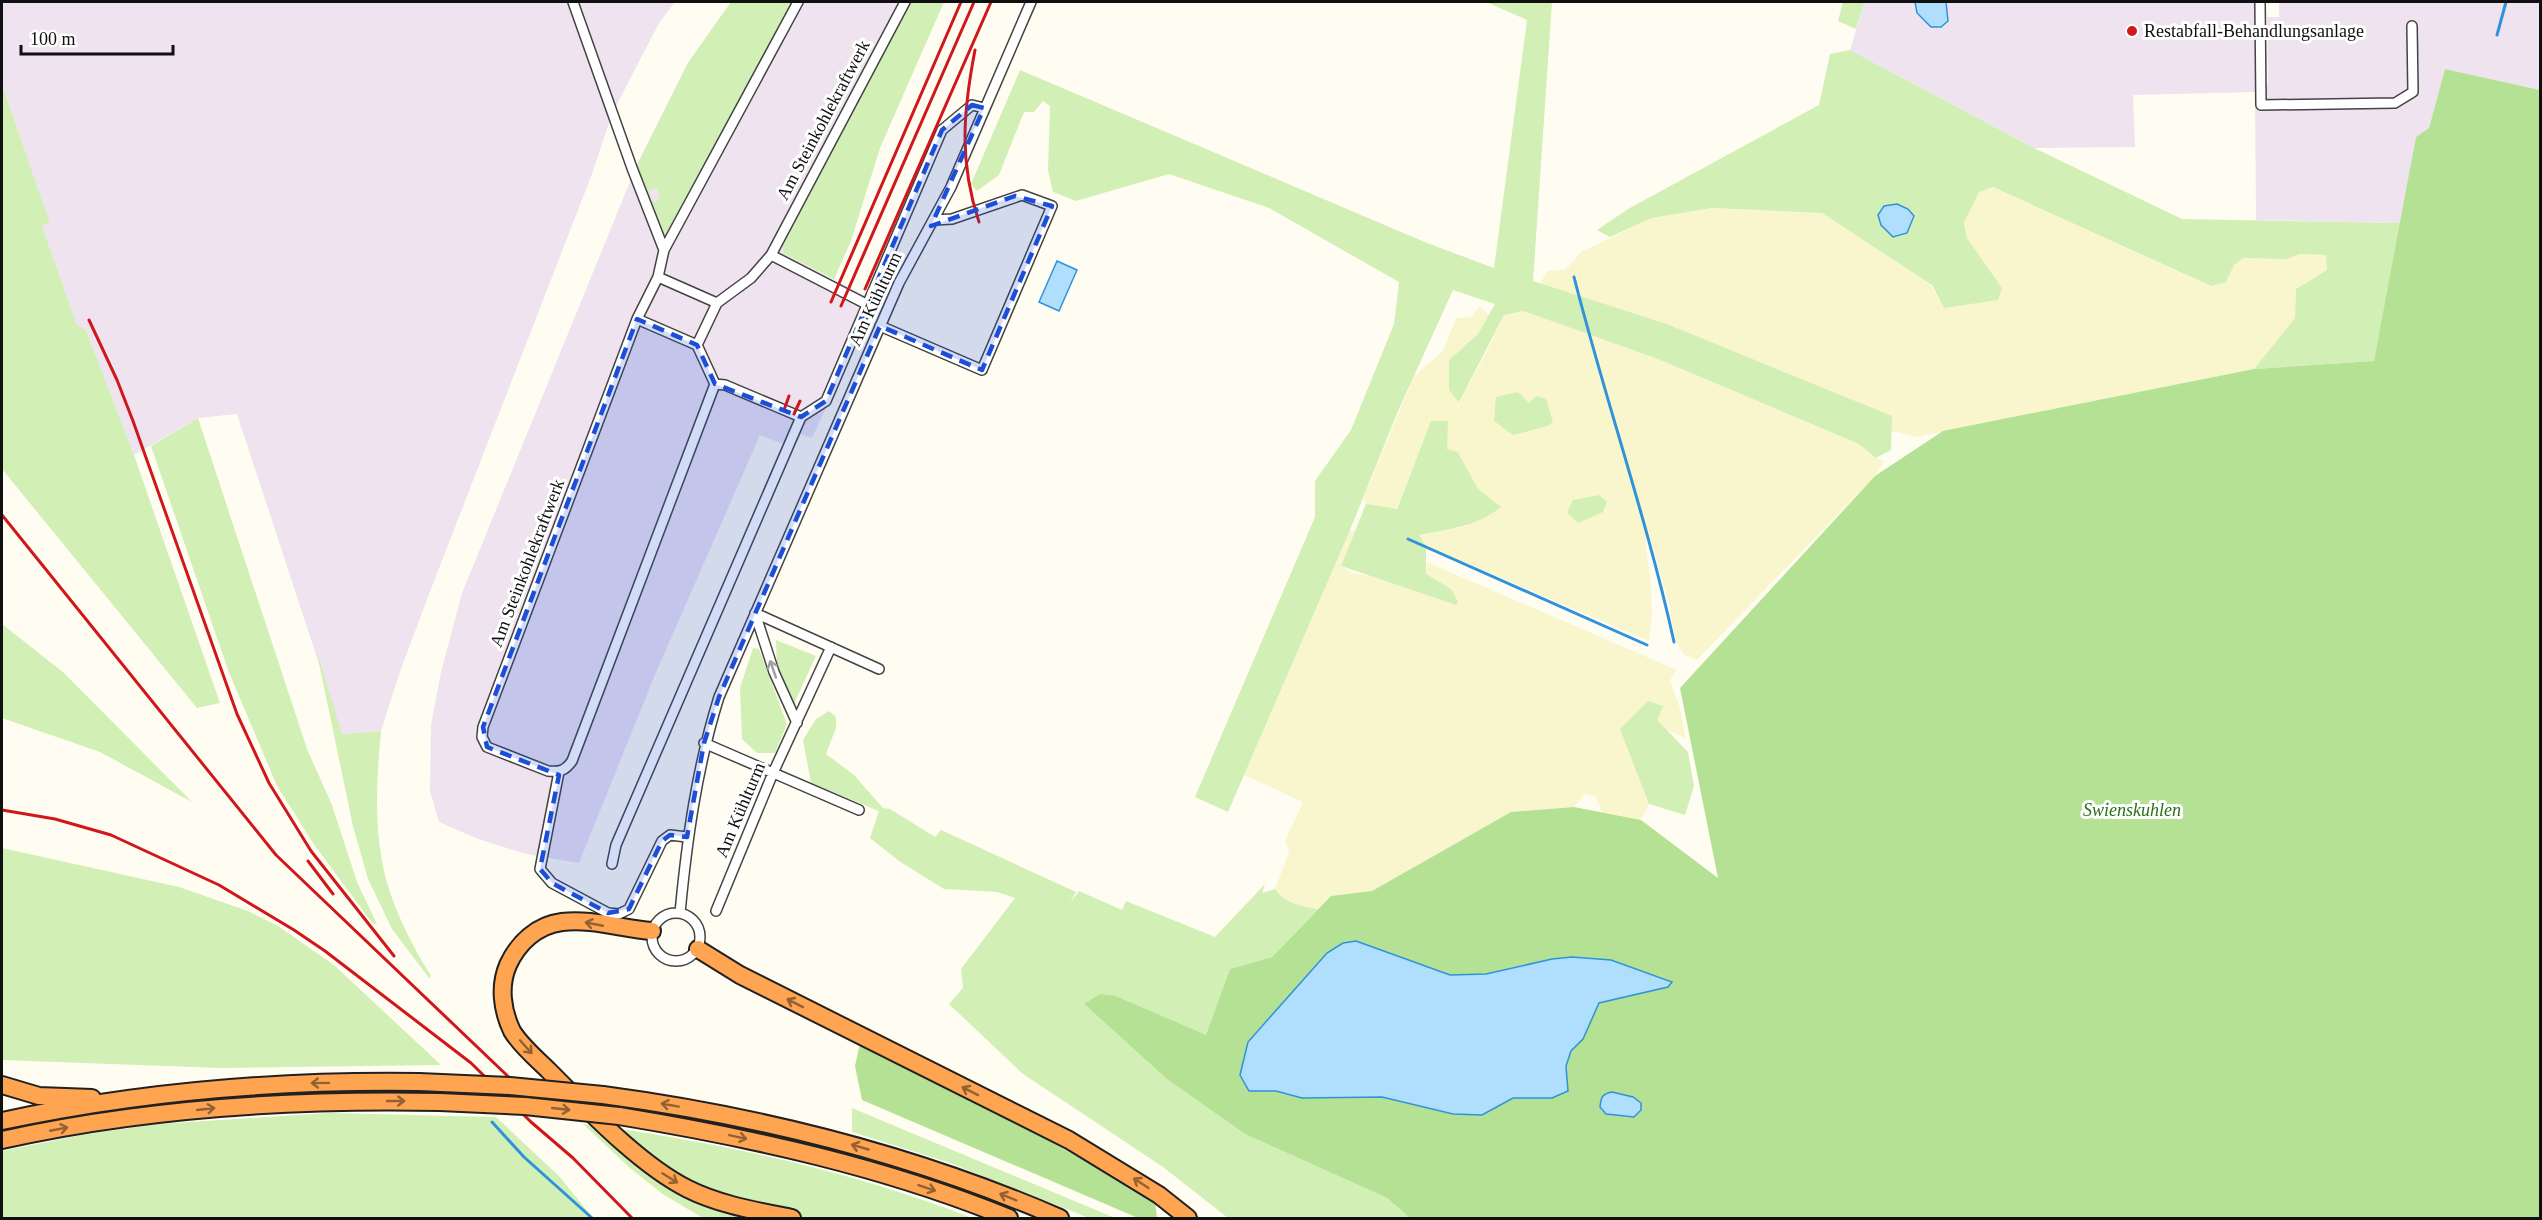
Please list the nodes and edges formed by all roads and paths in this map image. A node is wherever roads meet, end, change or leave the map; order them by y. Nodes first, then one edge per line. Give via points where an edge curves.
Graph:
1 (573, 2) edge
2 (798, 2) edge
3 (905, 2) edge
4 (1031, 2) edge
5 (2260, 2) edge
6 (2412, 26) dead end
7 (984, 108) junction
8 (934, 220) junction
9 (664, 250) junction
10 (771, 255) junction
11 (658, 278) junction
12 (717, 303) junction
13 (868, 305) junction
14 (637, 319) junction
15 (880, 326) junction
16 (697, 345) junction
17 (715, 384) junction
18 (801, 417) junction
19 (755, 613) junction
20 (831, 647) junction
21 (879, 669) dead end
22 (797, 723) junction
23 (704, 743) junction
24 (559, 772) junction
25 (773, 773) junction
26 (859, 810) dead end
27 (687, 837) junction
28 (612, 864) dead end
29 (716, 911) dead end
30 (680, 913) junction
31 (652, 931) junction
32 (698, 949) junction
33 (2, 1085) edge
34 (129, 1099) junction
35 (2, 1122) edge
36 (2, 1140) edge
37 (792, 1218) edge
38 (1010, 1218) edge
39 (1060, 1218) edge
40 (1188, 1218) edge

1 - 9 street
2 - 9 street, Am Steinkohlekraftwerk
3 - 10 street, Am Steinkohlekraftwerk
4 - 7 street, Am Kühlturm
5 - 6 street via 2261,105 2395,103 2413,92
7 - 8 street, Am Kühlturm
7 - 13 street via 972,105 942,130
8 - 15 street, Am Kühlturm
8 - 15 street via 952,219 1022,195 1052,206 982,370
9 - 11 street, Am Steinkohlekraftwerk
10 - 12 street, Am Steinkohlekraftwerk via 751,278
10 - 13 street
11 - 12 street
11 - 14 street, Am Steinkohlekraftwerk
12 - 16 street, Am Steinkohlekraftwerk
13 - 18 street via 826,401
14 - 16 street
14 - 24 street, Am Steinkohlekraftwerk via 483,726 482,737 487,747
15 - 19 street, Am Kühlturm
16 - 17 street
17 - 18 street
17 - 24 street via 572,761
18 - 28 street via 616,844
19 - 20 street
22 -> 19 street via 774,672
19 - 23 street, Am Kühlturm
20 - 21 street
20 - 22 street, Am Kühlturm
22 - 25 street, Am Kühlturm
23 - 25 street
23 - 27 street, Am Kühlturm
24 - 27 street via 540,869 552,883 608,913 620,914 629,909 662,841 670,835
25 - 26 street
25 - 29 street, Am Kühlturm
27 - 30 street, Am Kühlturm
30 - 31 street via 660,919
30 - 32 street via 698,926
31 - 32 street via 653,946 669,961 686,960
31 -> 37 highway via 560,922 539,929 524,940 504,975 505,1014 513,1033 558,1080 663,1174 712,1199
40 -> 32 highway via 1069,1140 740,975
33 - 34 highway via 39,1096
34 - 35 highway
39 -> 34 highway, bridge via 947,1174 836,1140 728,1115 603,1095 419,1082 259,1086
36 -> 38 highway, bridge via 107,1120 233,1106 351,1101 525,1106 619,1116 730,1136 840,1162

